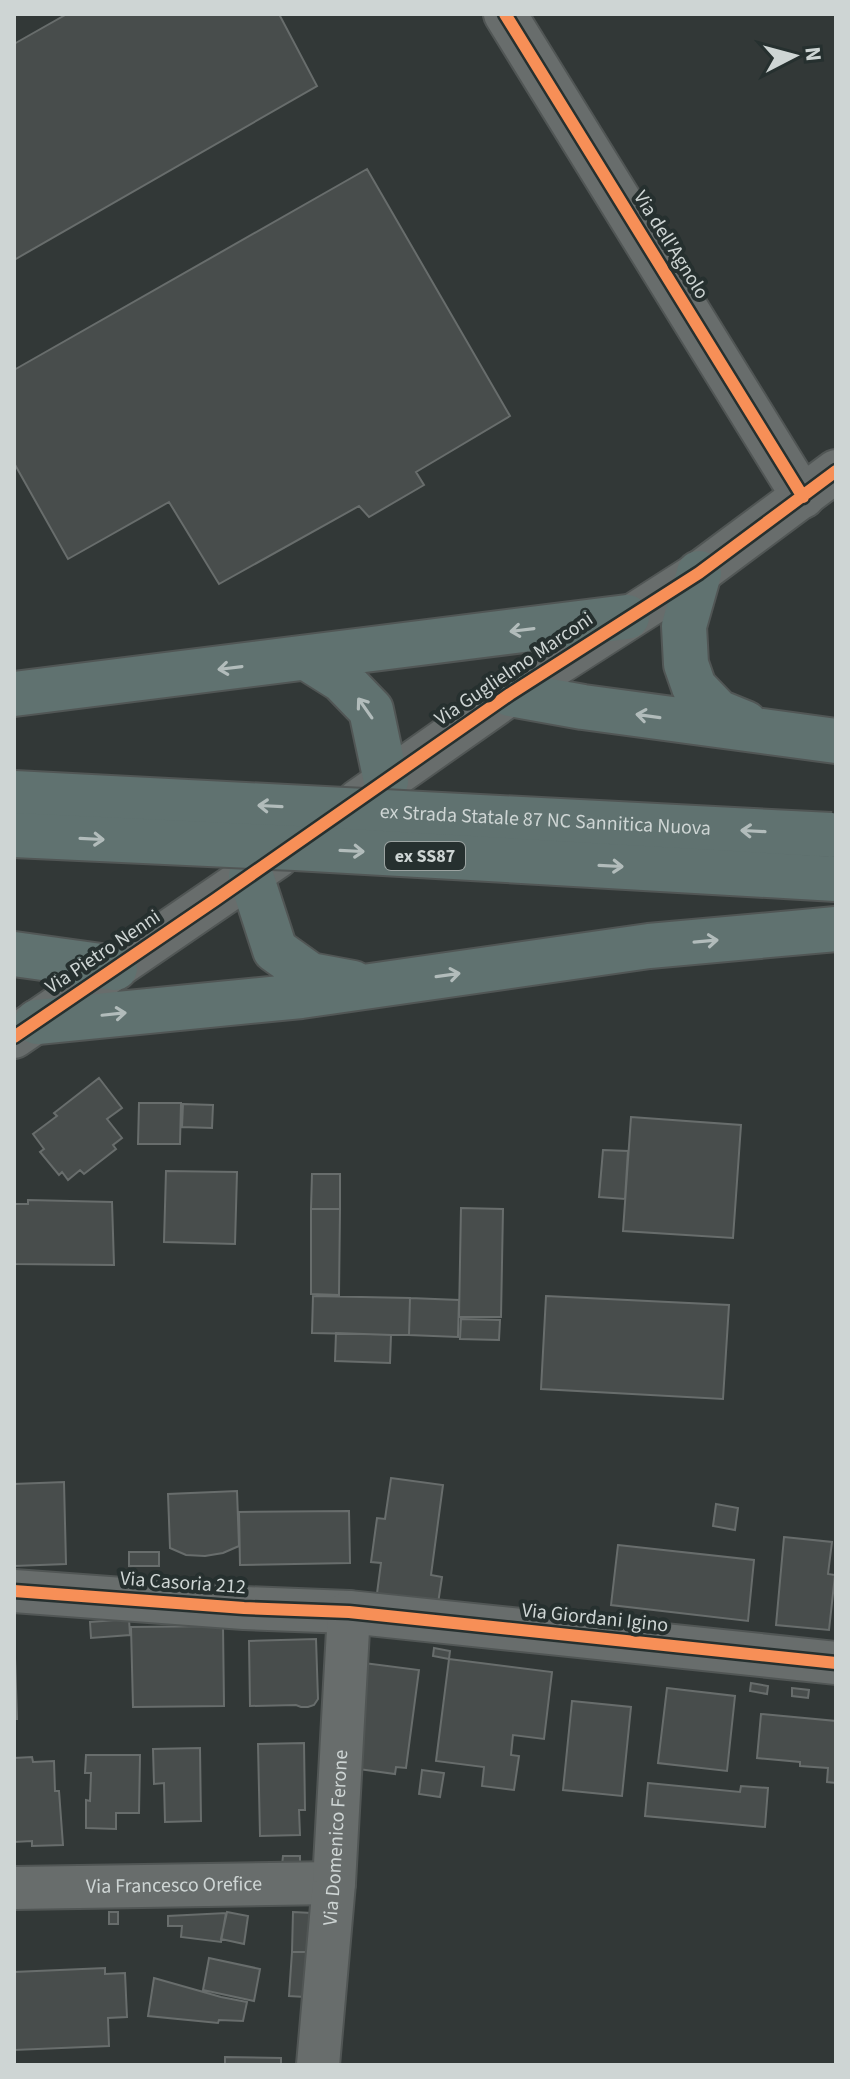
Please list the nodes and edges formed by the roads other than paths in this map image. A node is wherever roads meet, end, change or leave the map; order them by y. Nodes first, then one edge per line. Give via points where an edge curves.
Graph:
1 (505, 14) edge
2 (836, 471) edge
3 (803, 497) junction
4 (699, 573) junction
5 (627, 617) junction
6 (307, 658) junction
7 (14, 694) edge
8 (510, 694) junction
9 (765, 732) junction
10 (836, 741) edge
11 (386, 781) junction
12 (14, 793) edge
13 (14, 835) edge
14 (836, 836) edge
15 (251, 876) junction
16 (836, 879) edge
17 (215, 900) joint
18 (836, 929) edge
19 (14, 954) edge
20 (115, 968) junction
21 (371, 986) junction
22 (25, 1030) edge
23 (14, 1591) edge
24 (349, 1612) junction
25 (836, 1663) edge
26 (334, 1883) junction
27 (14, 1888) edge
28 (318, 2065) edge

1 - 3 street, Via dell'Agnolo
2 - 3 street, Via Guglielmo Marconi
3 - 4 street, Via Guglielmo Marconi
4 - 5 street, Via Guglielmo Marconi
4 - 9 highway via 684,626 686,664 694,687 718,712
5 -> 6 highway
5 - 8 street, Via Guglielmo Marconi
6 -> 7 highway
11 -> 6 highway via 371,710 342,680
9 -> 8 highway
8 - 11 street, Via Guglielmo Marconi
9 - 10 highway
11 - 15 street, Via Guglielmo Marconi
14 -> 12 highway, ex Strada Statale 87 NC Sannitica Nuova / ex SS87, bridge
13 -> 16 highway, ex Strada Statale 87 NC Sannitica Nuova / ex SS87, bridge
15 - 17 street, Via Guglielmo Marconi
15 - 21 highway via 275,950 310,975
17 - 20 street, Via Pietro Nenni
21 -> 18 highway via 649,946
19 - 20 highway
20 - 22 street, Via Pietro Nenni
22 -> 21 highway
23 - 24 street, Via Casoria 212
24 - 25 street, Via Giordani Igino
24 - 26 street, Via Domenico Ferone
26 - 27 street, Via Francesco Orefice
26 - 28 street, Via Domenico Ferone

